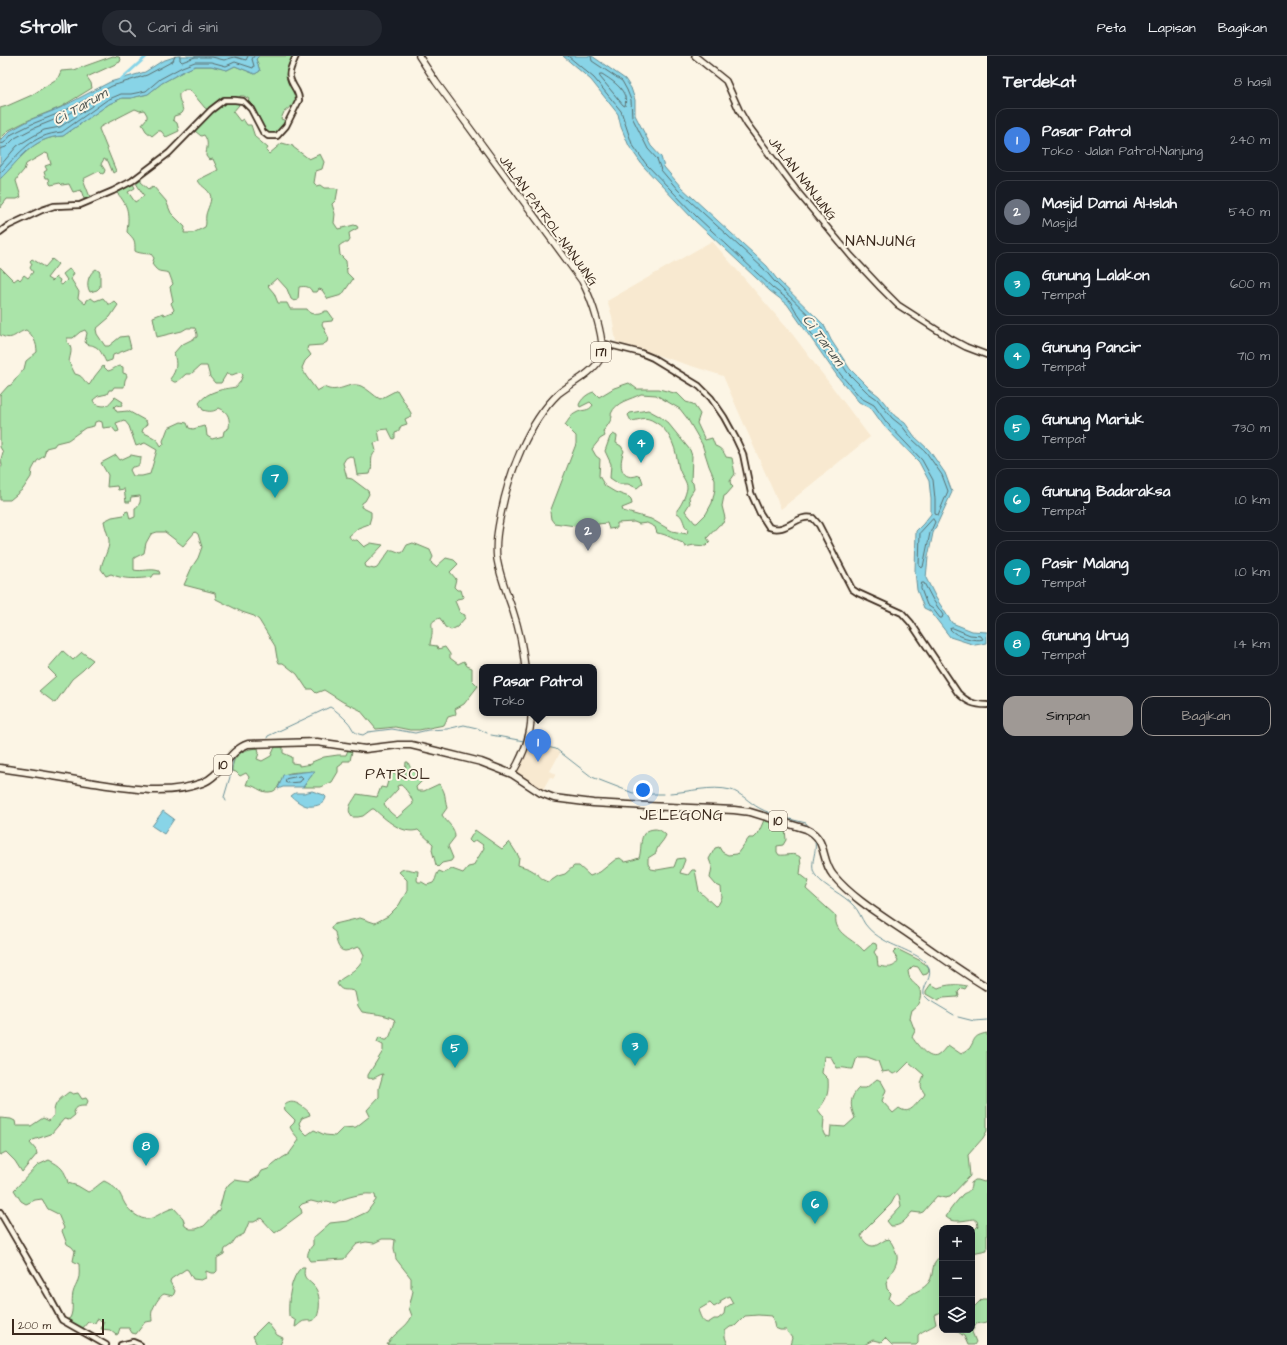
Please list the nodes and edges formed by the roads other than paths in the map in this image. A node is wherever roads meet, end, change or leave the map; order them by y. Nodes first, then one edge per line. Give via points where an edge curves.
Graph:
1 (296, 56) edge
2 (419, 56) edge
3 (695, 56) edge
4 (0, 232) edge
5 (602, 343) junction
6 (987, 355) edge
7 (525, 664) edge
8 (987, 705) edge
9 (531, 716) edge
10 (0, 768) edge
11 (512, 774) junction
12 (987, 987) edge
13 (0, 1212) edge
14 (106, 1345) edge
15 (121, 1345) edge
16 (140, 1345) edge

1 - 4 street via 289,76 299,100 286,126 277,136 268,136 263,132 251,109 243,101 224,100 169,153 132,181 80,204 54,206 42,210
2 - 5 main road, JALAN PATROL-NANJUNG / 171 via 582,281 592,301
3 - 6 main road, JALAN NANJUNG via 726,81 747,124 796,190 848,254 881,288 906,310 951,339
5 - 7 main road, JALAN PATROL-NANJUNG / 171 via 597,363 560,393 535,422 514,470 501,513 497,559 520,635
5 - 8 street via 646,355 702,389 718,408 736,439 743,454 751,493 769,526 781,529 802,518 813,518 852,589 902,612 958,693 968,702
9 - 11 main road via 527,742
10 - 11 highway, 10 via 110,785 172,790 210,780 242,746 310,742 365,748 411,746 481,762
11 - 12 highway, 10 via 558,799 734,810 750,812 806,829 818,838 831,871 850,893 893,925
13 - 14 street via 62,1320
15 - 16 street via 134,1342

